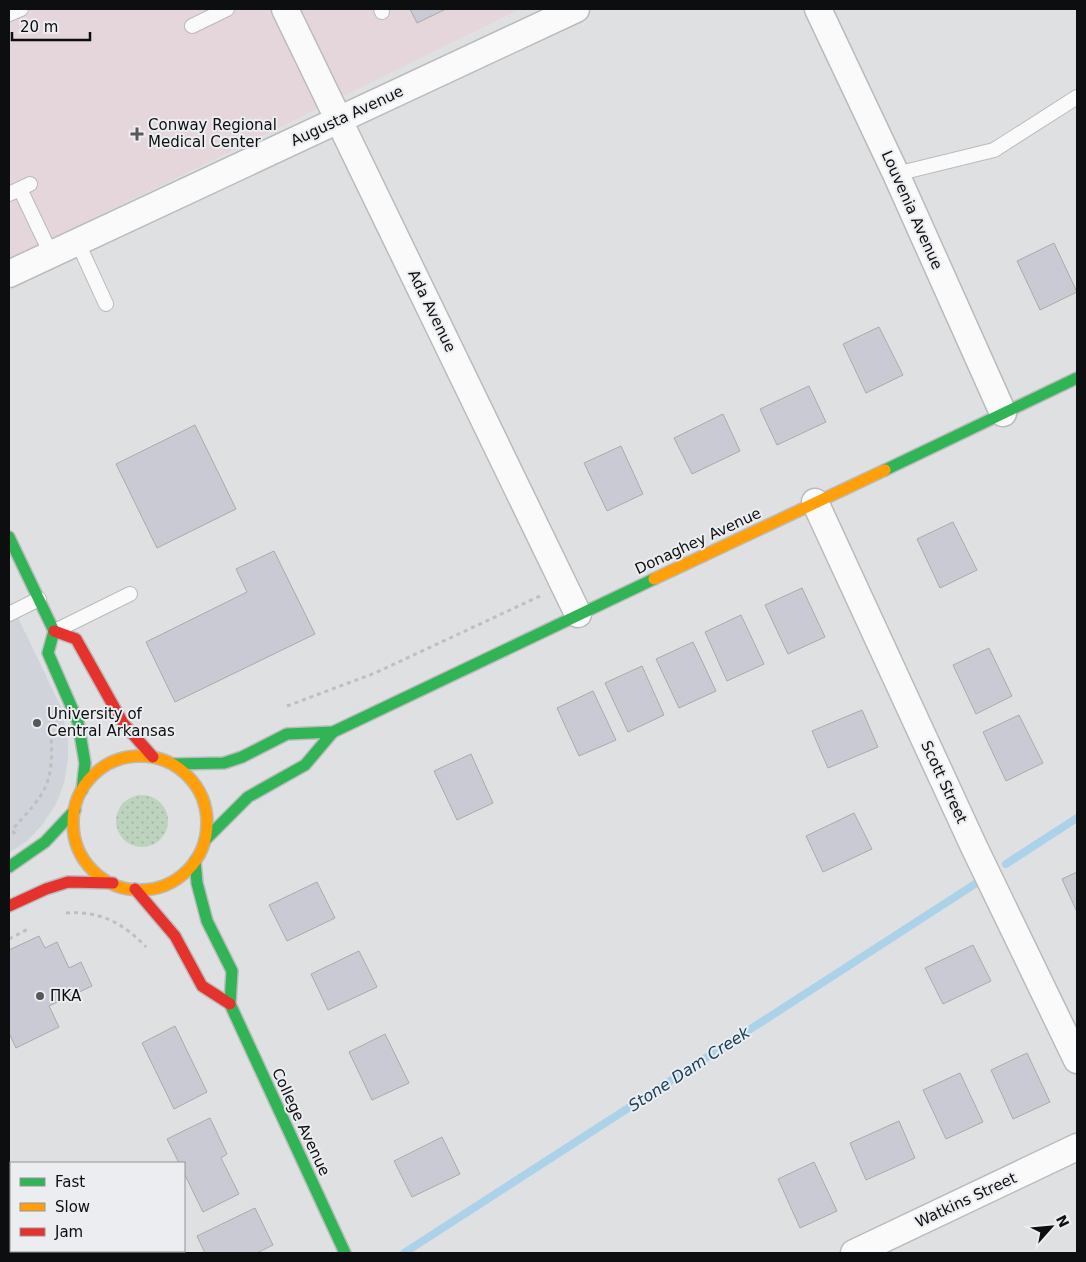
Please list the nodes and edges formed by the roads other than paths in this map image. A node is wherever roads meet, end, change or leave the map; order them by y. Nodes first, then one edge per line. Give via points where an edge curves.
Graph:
1 (21, 9) edge
2 (227, 9) edge
3 (285, 9) edge
4 (576, 9) edge
5 (818, 9) edge
6 (9, 14) edge
7 (192, 26) dead end
8 (1077, 97) edge
9 (339, 120) junction
10 (896, 174) junction
11 (19, 189) edge
12 (78, 243) junction
13 (51, 254) junction
14 (9, 274) edge
15 (106, 304) dead end
16 (1077, 378) edge
17 (1003, 413) junction
18 (815, 502) junction
19 (9, 537) edge
20 (130, 594) dead end
21 (39, 599) junction
22 (9, 614) edge
23 (578, 614) junction
24 (54, 631) junction
25 (333, 732) junction
26 (153, 757) junction
27 (173, 764) junction
28 (82, 790) junction
29 (75, 810) junction
30 (205, 840) junction
31 (195, 861) junction
32 (9, 867) edge
33 (113, 883) junction
34 (135, 889) junction
35 (9, 906) edge
36 (230, 1004) junction
37 (1077, 1060) edge
38 (1077, 1147) edge
39 (346, 1253) edge
40 (854, 1253) edge

1 - 6 lane
2 - 7 lane
3 - 9 street, Ada Avenue
4 - 9 street, Augusta Avenue
5 - 10 street, Louvenia Avenue
8 - 10 lane via 994,150
9 - 12 street, Augusta Avenue
9 - 23 street, Ada Avenue
10 - 17 street, Louvenia Avenue
11 - 13 lane
12 - 13 street, Augusta Avenue
12 - 15 lane
13 - 14 street, Augusta Avenue
16 - 17 street, Donaghey Avenue
17 - 18 street, Donaghey Avenue
18 - 23 street, Donaghey Avenue
18 - 37 street, Scott Street via 975,849
19 - 21 street
20 - 24 lane
21 - 22 lane
21 - 24 street
23 - 25 street, Donaghey Avenue
24 - 26 street via 76,639 122,723
24 - 28 street via 48,653 80,729 85,763
25 - 27 street, Donaghey Avenue via 287,734 224,763
25 - 30 street, Donaghey Avenue via 305,765 248,797
26 - 27 street
26 - 28 street via 112,762 90,779
27 - 30 street via 185,773 202,797 207,826
28 - 29 street
29 - 32 street via 59,831
29 - 33 street via 76,840 81,853 89,866
30 - 31 street
31 - 34 street via 175,880 149,889
31 - 36 street, College Avenue via 207,921 232,971
33 - 34 street
33 - 35 street via 68,882
34 - 36 street via 175,936 202,986
36 - 39 street, College Avenue
38 - 40 street, Watkins Street

